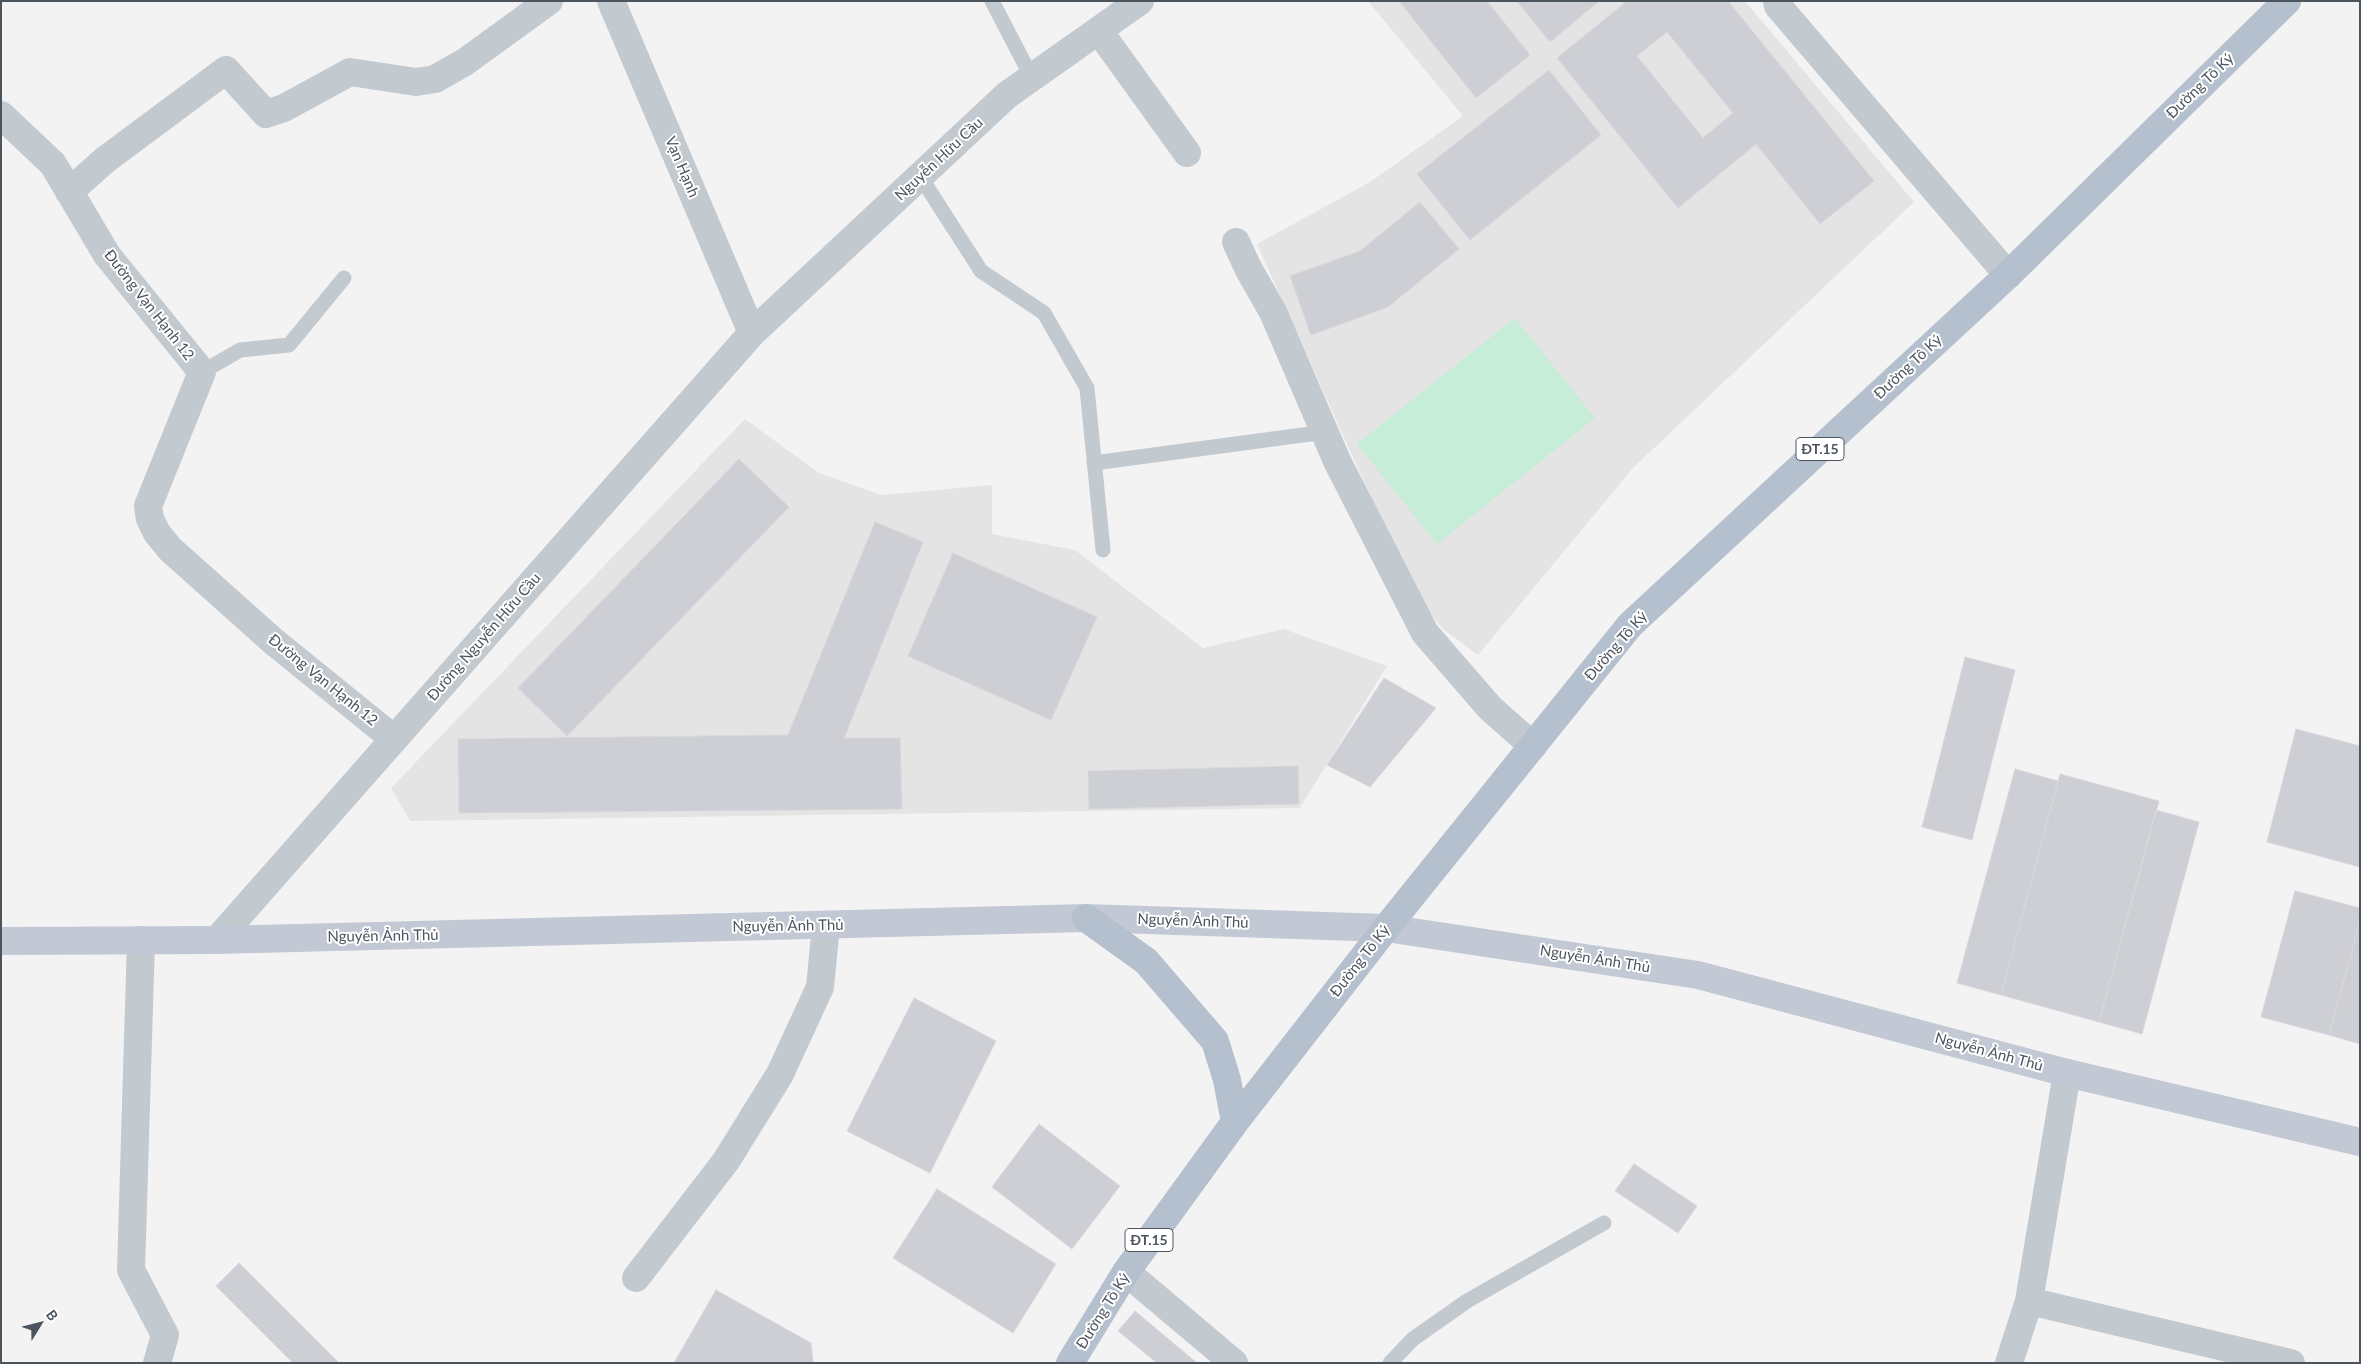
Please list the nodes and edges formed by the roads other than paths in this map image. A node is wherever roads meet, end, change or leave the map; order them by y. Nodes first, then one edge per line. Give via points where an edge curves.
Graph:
1 (549, 1) edge
2 (611, 1) edge
3 (992, 1) edge
4 (1140, 1) edge
5 (1777, 1) edge
6 (2287, 1) edge
7 (1099, 31) junction
8 (1032, 78) junction
9 (1, 115) edge
10 (1187, 153) dead end
11 (920, 176) junction
12 (69, 192) junction
13 (1236, 242) dead end
14 (2008, 275) junction
15 (344, 278) dead end
16 (752, 333) junction
17 (202, 372) junction
18 (1325, 432) junction
19 (1094, 463) junction
20 (1103, 550) dead end
21 (394, 739) junction
22 (1533, 746) junction
23 (1086, 918) junction
24 (826, 925) junction
25 (1386, 928) junction
26 (141, 940) junction
27 (218, 940) junction
28 (1, 941) edge
29 (2067, 1073) junction
30 (1235, 1122) junction
31 (2360, 1142) edge
32 (1604, 1223) dead end
33 (1126, 1272) junction
34 (636, 1278) dead end
35 (2029, 1301) junction
36 (157, 1363) edge
37 (1070, 1363) edge
38 (1234, 1363) edge
39 (1390, 1363) edge
40 (2009, 1363) edge
41 (2291, 1363) edge

1 - 12 street via 465,62 435,79 416,82 350,72 284,108 266,114 226,70 104,160
2 - 16 street, Vạn Hạnh
3 - 8 lane
4 - 7 street, Nguyễn Hữu Cầu
5 - 14 street
6 - 14 main road, Đường Tô Ký / ĐT.15
7 - 8 street, Nguyễn Hữu Cầu
7 - 10 street
8 - 11 street, Nguyễn Hữu Cầu via 1007,96
9 - 12 street, Đường Vạn Hạnh 12 via 53,164
11 - 16 street, Nguyễn Hữu Cầu
11 - 19 lane via 981,271 1044,313 1088,388
12 - 17 street, Đường Vạn Hạnh 12 via 107,255
13 - 18 street via 1273,312
14 - 22 main road, Đường Tô Ký / ĐT.15 via 1630,625
15 - 17 lane via 288,345 240,350
16 - 21 street, Đường Nguyễn Hữu Cầu
17 - 21 street, Đường Vạn Hạnh 12 via 148,506 157,533 170,549 273,641
18 - 19 lane
18 - 22 street via 1425,633 1490,708
19 - 20 lane
21 - 27 street, Đường Nguyễn Hữu Cầu
22 - 25 main road, Đường Tô Ký / ĐT.15
23 - 24 main road, Nguyễn Ảnh Thủ
23 - 25 main road, Nguyễn Ảnh Thủ
23 - 30 main road via 1146,962 1215,1041
24 - 27 main road, Nguyễn Ảnh Thủ
24 - 34 street via 820,987 780,1074 726,1161
25 - 29 main road, Nguyễn Ảnh Thủ via 1698,975
25 - 30 main road, Đường Tô Ký / ĐT.15
26 - 27 main road, Nguyễn Ảnh Thủ
26 - 28 main road, Nguyễn Ảnh Thủ
26 - 36 street via 131,1270 165,1335
29 - 31 main road, Nguyễn Ảnh Thủ
29 - 35 street
30 - 33 main road, Đường Tô Ký / ĐT.15
32 - 39 lane via 1467,1301 1414,1339
33 - 37 main road, Đường Tô Ký / ĐT.15
33 - 38 street
35 - 40 street
35 - 41 street

